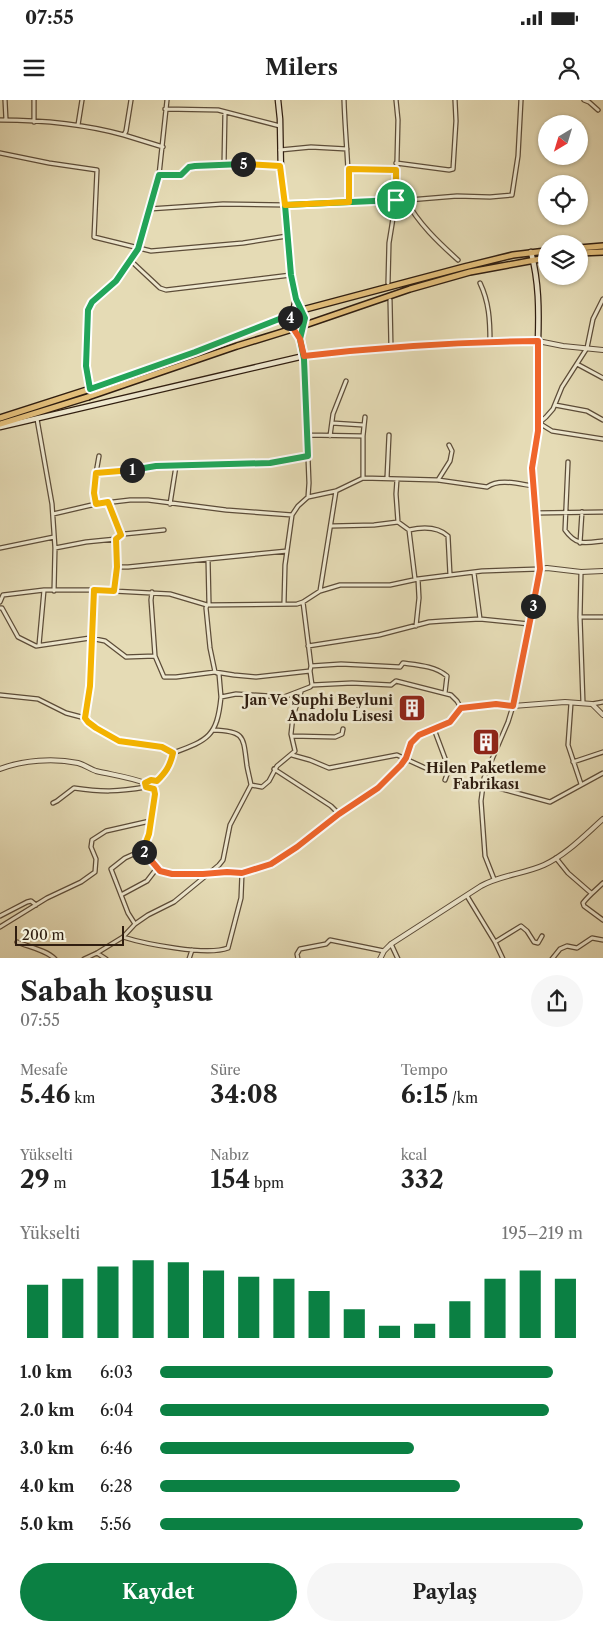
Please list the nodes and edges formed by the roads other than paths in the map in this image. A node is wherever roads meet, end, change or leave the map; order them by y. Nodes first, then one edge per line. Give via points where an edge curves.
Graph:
1 (5, 100) edge
2 (34, 100) edge
3 (82, 100) edge
4 (131, 100) edge
5 (166, 100) edge
6 (278, 100) edge
7 (344, 100) edge
8 (396, 100) edge
9 (455, 100) edge
10 (521, 100) edge
11 (584, 100) edge
12 (165, 109) junction
13 (598, 110) dead end
14 (225, 112) junction
15 (0, 120) edge
16 (6, 120) junction
17 (34, 122) junction
18 (78, 125) junction
19 (280, 126) junction
20 (124, 135) junction
21 (163, 147) junction
22 (347, 149) junction
23 (280, 150) junction
24 (0, 153) edge
25 (396, 163) junction
26 (224, 164) junction
27 (280, 166) junction
28 (349, 169) junction
29 (396, 170) junction
30 (159, 175) junction
31 (396, 200) junction
32 (406, 200) junction
33 (349, 202) junction
34 (285, 205) junction
35 (149, 209) junction
36 (287, 236) junction
37 (603, 246) edge
38 (588, 247) edge
39 (138, 249) junction
40 (531, 252) junction
41 (538, 252) edge
42 (603, 252) edge
43 (588, 253) edge
44 (130, 260) junction
45 (458, 260) dead end
46 (538, 260) edge
47 (533, 261) junction
48 (291, 275) junction
49 (480, 282) dead end
50 (388, 283) dead end
51 (296, 299) junction
52 (603, 299) edge
53 (390, 300) dead end
54 (302, 310) junction
55 (292, 314) junction
56 (302, 326) junction
57 (293, 329) junction
58 (300, 339) junction
59 (538, 341) junction
60 (490, 342) junction
61 (391, 348) junction
62 (587, 348) junction
63 (603, 350) edge
64 (304, 356) junction
65 (577, 364) junction
66 (603, 378) edge
67 (346, 381) dead end
68 (90, 389) junction
69 (554, 404) junction
70 (365, 416) dead end
71 (0, 418) edge
72 (37, 419) junction
73 (603, 420) edge
74 (332, 423) junction
75 (538, 423) junction
76 (363, 425) junction
77 (0, 426) edge
78 (307, 435) junction
79 (389, 435) dead end
80 (330, 436) junction
81 (363, 436) junction
82 (603, 439) edge
83 (449, 445) dead end
84 (99, 456) dead end
85 (308, 456) junction
86 (568, 462) dead end
87 (176, 466) junction
88 (96, 473) junction
89 (364, 478) junction
90 (387, 478) junction
91 (397, 479) junction
92 (438, 480) junction
93 (533, 486) junction
94 (336, 491) junction
95 (308, 497) junction
96 (108, 502) junction
97 (96, 504) junction
98 (170, 504) junction
99 (564, 512) junction
100 (582, 512) junction
101 (603, 512) edge
102 (536, 513) junction
103 (53, 514) junction
104 (292, 515) junction
105 (398, 522) junction
106 (332, 526) junction
107 (164, 530) dead end
108 (409, 530) junction
109 (121, 535) junction
110 (54, 537) junction
111 (116, 539) junction
112 (603, 541) edge
113 (580, 543) junction
114 (0, 548) edge
115 (55, 548) junction
116 (287, 551) junction
117 (208, 558) junction
118 (117, 567) junction
119 (540, 569) junction
120 (603, 570) edge
121 (581, 572) junction
122 (474, 573) junction
123 (450, 575) junction
124 (416, 579) junction
125 (44, 590) junction
126 (94, 590) junction
127 (320, 590) junction
128 (54, 591) junction
129 (114, 591) junction
130 (152, 592) junction
131 (0, 602) edge
132 (303, 602) junction
133 (284, 603) junction
134 (208, 604) junction
135 (0, 608) edge
136 (603, 616) edge
137 (580, 617) junction
138 (480, 619) junction
139 (529, 624) junction
140 (416, 626) junction
141 (93, 638) junction
142 (39, 645) junction
143 (308, 646) junction
144 (155, 656) junction
145 (311, 666) junction
146 (310, 671) junction
147 (215, 672) junction
148 (312, 685) junction
149 (302, 692) junction
150 (445, 694) junction
151 (0, 695) edge
152 (221, 698) junction
153 (603, 702) edge
154 (570, 703) junction
155 (583, 704) junction
156 (592, 704) junction
157 (513, 706) junction
158 (461, 708) junction
159 (603, 715) edge
160 (85, 718) junction
161 (343, 729) dead end
162 (434, 729) junction
163 (213, 730) junction
164 (292, 736) junction
165 (603, 752) edge
166 (173, 753) junction
167 (292, 755) junction
168 (406, 758) junction
169 (573, 762) junction
170 (0, 769) edge
171 (274, 769) junction
172 (433, 770) dead end
173 (603, 773) edge
174 (445, 780) dead end
175 (483, 784) junction
176 (581, 784) junction
177 (146, 785) junction
178 (251, 785) junction
179 (53, 802) dead end
180 (339, 814) junction
181 (603, 819) edge
182 (150, 820) junction
183 (143, 850) junction
184 (556, 858) junction
185 (158, 868) junction
186 (210, 872) junction
187 (242, 873) junction
188 (494, 879) junction
189 (603, 883) edge
190 (591, 893) junction
191 (121, 895) junction
192 (467, 896) junction
193 (36, 905) junction
194 (0, 916) edge
195 (603, 920) edge
196 (135, 924) junction
197 (0, 927) edge
198 (542, 936) dead end
199 (123, 937) junction
200 (603, 940) edge
201 (17, 942) dead end
202 (495, 942) junction
203 (391, 944) junction
204 (192, 950) junction
205 (384, 951) junction
206 (97, 952) junction
207 (55, 958) edge
208 (84, 958) edge
209 (106, 958) edge
210 (189, 958) edge
211 (298, 958) edge
212 (380, 958) edge
213 (398, 958) edge
214 (503, 958) edge
215 (552, 958) edge

1 - 16 street
2 - 17 street
3 - 18 street
4 - 20 street
5 - 12 street
6 - 19 main road
7 - 22 street
8 - 25 street
9 - 25 street via 453,169
10 - 32 street via 512,195
11 - 13 street
12 - 14 street
12 - 21 street
14 - 19 street
14 - 26 street
15 - 16 street
16 - 17 street
17 - 18 street
18 - 20 street
19 - 23 main road
20 - 21 street
21 - 30 street
22 - 23 street via 311,147
22 - 28 street
23 - 27 main road
24 - 39 street via 97,170 94,237
25 - 29 street
26 - 27 street
26 - 30 street via 189,167 181,175
27 - 34 main road
28 - 29 street
28 - 33 street
29 - 31 street
30 - 35 street
31 - 32 street
31 - 33 street
31 - 50 street via 389,243
32 - 45 street via 441,245
33 - 34 street
34 - 35 street via 223,204
34 - 36 main road
35 - 39 street
36 - 39 street via 235,244 151,251
36 - 48 main road
37 - 38 main road
39 - 44 street
40 - 41 main road
40 - 47 main road
40 - 54 main road
42 - 43 main road
44 - 48 street via 166,290
44 - 68 street via 116,281 92,302 88,310 86,366
46 - 47 main road
47 - 56 main road via 470,272
47 - 59 main road via 539,296
48 - 51 main road
49 - 60 street via 490,316
51 - 54 main road
51 - 55 main road
52 - 62 street via 592,319
53 - 61 street
54 - 55 main road
54 - 56 main road via 305,318
55 - 57 main road
55 - 68 main road
56 - 57 main road
56 - 58 main road
57 - 58 main road
57 - 77 main road
58 - 64 main road
59 - 60 main road
59 - 62 street
59 - 75 street
60 - 61 main road
61 - 64 main road
62 - 63 street
62 - 65 street
64 - 72 main road
64 - 78 street
65 - 66 street
65 - 69 street
67 - 74 street
68 - 71 main road
69 - 73 street via 587,411
69 - 75 street
70 - 76 street
72 - 77 main road
72 - 103 street
74 - 76 street
74 - 80 street
75 - 82 street via 552,430
75 - 93 street
76 - 81 street
78 - 80 street
78 - 85 street
79 - 90 street
80 - 81 street
81 - 89 street
83 - 92 street via 452,451 450,461
84 - 88 street
85 - 87 street via 246,465
85 - 95 street
86 - 99 street
87 - 88 street
87 - 98 street
88 - 97 street
89 - 90 street
89 - 94 street
90 - 91 street
91 - 92 street
91 - 105 street
92 - 93 street via 487,487 492,483 508,482
93 - 102 street
94 - 95 street
94 - 106 street
95 - 104 street
96 - 97 street
96 - 98 street via 148,500
96 - 109 street
97 - 103 street
98 - 104 street
99 - 100 street
99 - 102 street
99 - 113 street via 565,530
100 - 101 street
100 - 113 street
102 - 119 street
103 - 110 street
104 - 116 street
105 - 106 street
105 - 108 street
106 - 127 street
107 - 109 street
108 - 123 street via 429,528 448,536
108 - 124 street
109 - 111 street
110 - 114 street
110 - 115 street
111 - 115 street
111 - 118 street
112 - 113 street
115 - 128 street
116 - 117 street
116 - 133 street
117 - 118 street
117 - 134 street
118 - 129 street
119 - 121 street
119 - 122 street
119 - 139 street
120 - 121 street
121 - 137 street
122 - 123 street
122 - 138 street
123 - 124 street
124 - 127 street via 390,585 340,585
124 - 140 street via 419,598
125 - 128 street
125 - 131 street via 3,596
125 - 142 street
126 - 128 street
126 - 129 street
126 - 141 street
127 - 132 street
129 - 130 street
130 - 134 street
130 - 144 street
132 - 133 street
132 - 143 street
133 - 134 street
134 - 147 street via 210,648
135 - 142 street via 18,637
136 - 137 street
137 - 155 street
138 - 139 street
138 - 140 street via 429,622
139 - 157 street
140 - 143 street
141 - 142 street
141 - 144 street via 105,641 126,656
141 - 160 street
143 - 145 street
144 - 147 street via 164,677
145 - 146 street
145 - 150 street via 400,667 402,663 427,667 447,676
146 - 147 street via 256,677
146 - 148 street
147 - 152 street via 219,674
148 - 149 street
148 - 150 street via 390,685 396,681
149 - 152 street via 284,697 236,694
149 - 164 street via 294,709
150 - 158 street via 457,701
151 - 160 street via 38,700
152 - 163 street
153 - 156 street
154 - 155 street
154 - 157 street
154 - 169 street via 568,745
155 - 156 street
156 - 159 street
157 - 158 street via 496,704
157 - 175 street
158 - 162 street via 450,722
160 - 166 street via 119,741 162,747
161 - 164 street via 342,734 335,737
162 - 168 street via 419,735 411,743
162 - 174 street via 449,769
163 - 166 street via 201,743
163 - 178 street via 230,731 243,740
164 - 167 street via 295,747
165 - 169 street
166 - 177 street via 164,775
167 - 168 street via 329,768 397,756
167 - 171 street
168 - 172 street
168 - 180 street via 385,782
169 - 176 street
170 - 177 street via 52,761 76,763
171 - 178 street via 262,788
171 - 180 street
173 - 176 street
175 - 176 street via 550,802
175 - 188 street via 485,856
177 - 179 street via 123,791 74,788
177 - 182 street via 154,789 155,794
178 - 186 street via 230,825 223,860
180 - 187 street via 271,864
181 - 184 street
182 - 183 street
182 - 193 street via 106,831 92,840 95,872
183 - 185 street
183 - 191 street via 111,869
184 - 188 street via 544,865
184 - 190 street
185 - 186 street via 172,874
185 - 191 street via 147,881
186 - 187 street
186 - 196 street via 174,902
187 - 204 street via 241,898 228,948
188 - 192 street
189 - 190 street
190 - 195 street via 584,906
191 - 196 street
192 - 202 street
192 - 203 street
193 - 194 street via 27,902
193 - 197 street
196 - 199 street
198 - 202 street via 538,943 534,942 521,926
199 - 204 street
199 - 206 street
200 - 215 street via 592,938 577,948 563,947
201 - 207 street
202 - 214 street
203 - 205 street
203 - 213 street
204 - 210 street
205 - 211 street via 330,940 326,944 300,949
205 - 212 street
206 - 208 street
206 - 209 street

